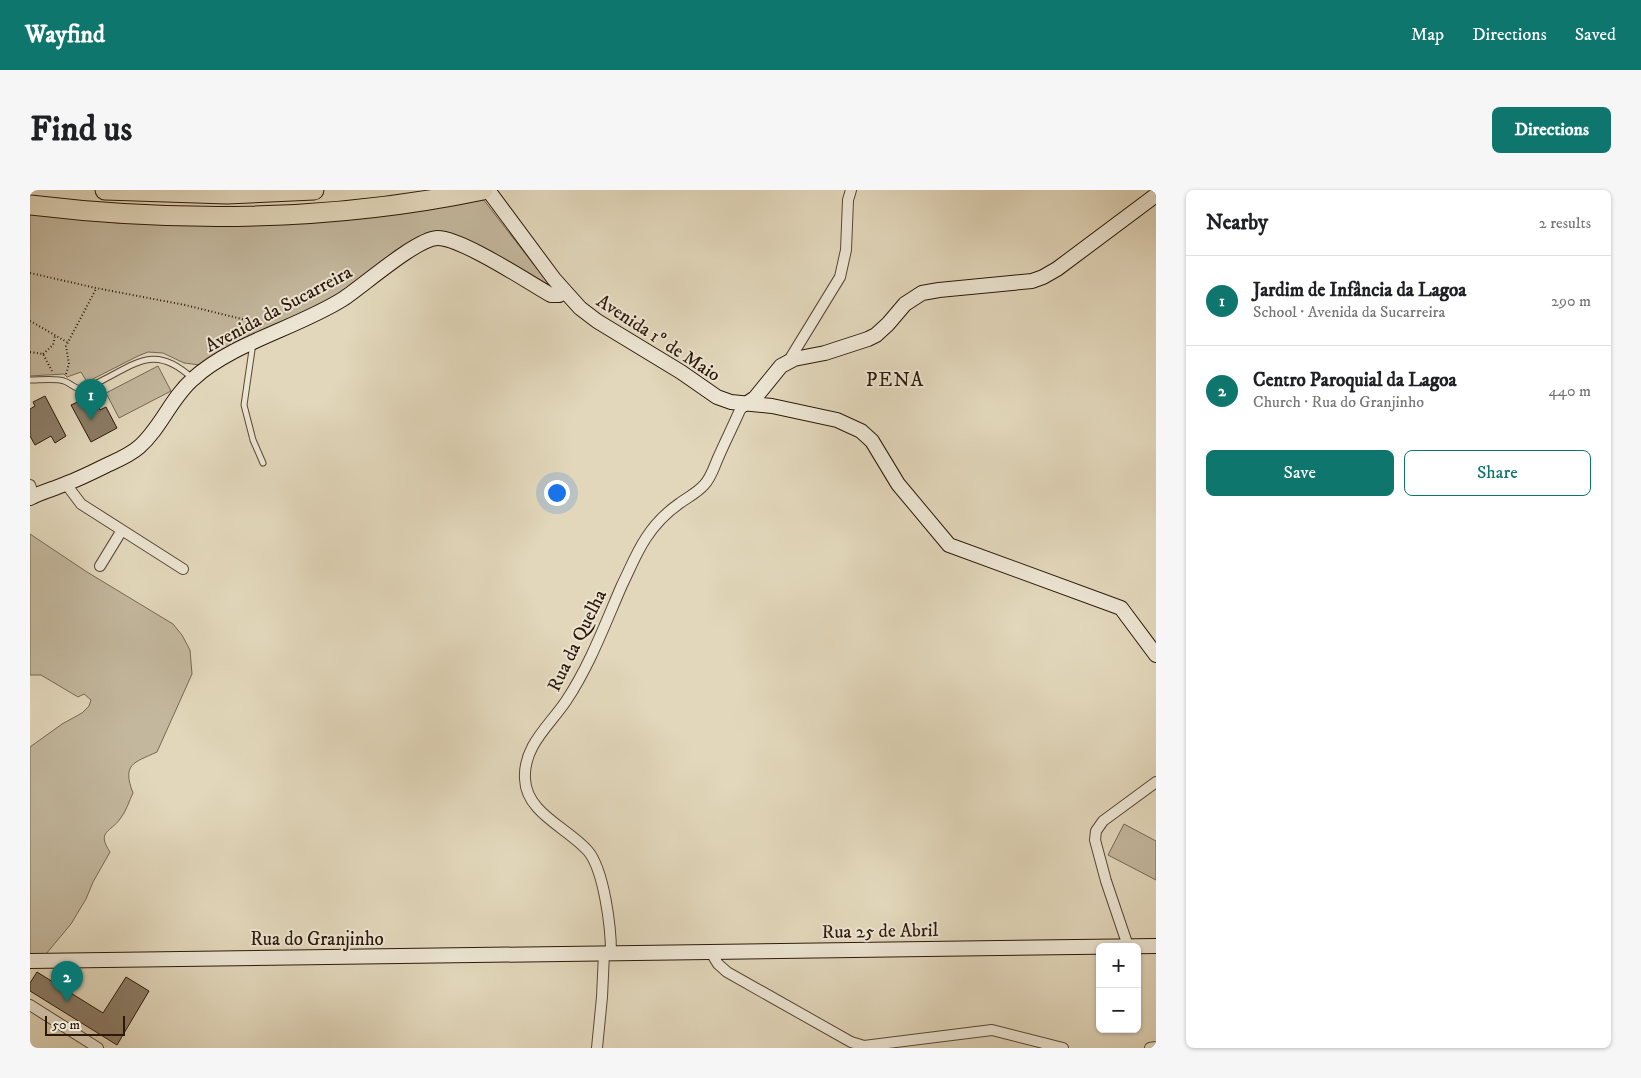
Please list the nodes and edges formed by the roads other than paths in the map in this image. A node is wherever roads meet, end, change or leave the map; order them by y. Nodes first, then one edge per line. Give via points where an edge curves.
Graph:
1 (105, 190) edge
2 (314, 190) edge
3 (484, 190) edge
4 (488, 190) edge
5 (851, 190) edge
6 (1156, 194) edge
7 (30, 205) edge
8 (565, 292) junction
9 (254, 343) junction
10 (788, 362) junction
11 (192, 379) junction
12 (30, 380) edge
13 (746, 404) junction
14 (264, 464) dead end
15 (66, 484) junction
16 (32, 493) edge
17 (122, 530) junction
18 (100, 566) dead end
19 (183, 569) dead end
20 (1156, 656) edge
21 (1156, 782) edge
22 (1127, 943) edge
23 (1096, 946) edge
24 (1141, 946) edge
25 (1156, 946) edge
26 (710, 951) junction
27 (608, 953) junction
28 (30, 961) edge
29 (30, 1005) edge
30 (1156, 1047) edge
31 (98, 1048) edge
32 (597, 1048) edge
33 (1062, 1048) edge
34 (1150, 1048) edge

1 - 2 highway via 227,194
3 - 7 highway via 369,207 242,216 129,214
4 - 8 street, Avenida 1º de Maio
5 - 10 street via 846,250 840,276
6 - 10 street via 1043,277 1032,281 922,293 905,304 876,335
8 - 9 street, Avenida da Sucarreira via 551,295 463,245 447,238 435,238 411,249 341,300
8 - 13 street, Avenida 1º de Maio via 597,321 718,397
9 - 11 street, Avenida da Sucarreira
9 - 14 lane via 244,405 253,440
10 - 13 street
11 - 12 lane via 165,360 148,358 83,389 64,381
11 - 15 street, Avenida da Sucarreira via 140,447
13 - 20 street, Avenida 1º de Maio via 772,406 837,420 861,431 872,441 898,484 948,545 1121,608
13 - 27 street, Rua da Quelha via 740,410 705,484 670,510 645,540 583,674 536,740 527,762 526,788 533,802 581,844 593,859 608,915
15 - 16 street, Avenida da Sucarreira
15 - 17 street via 81,504
17 - 18 street
17 - 19 street
21 - 22 street via 1103,821 1095,835 1106,881
23 - 26 street, Rua 25 de Abril
24 - 25 street, Rua 25 de Abril
26 - 27 street, Rua 25 de Abril
26 - 33 street via 727,972 851,1042 864,1046 992,1030
27 - 28 street, Rua do Granjinho
27 - 32 street, Rua da Quelha
29 - 31 street
30 - 34 street

